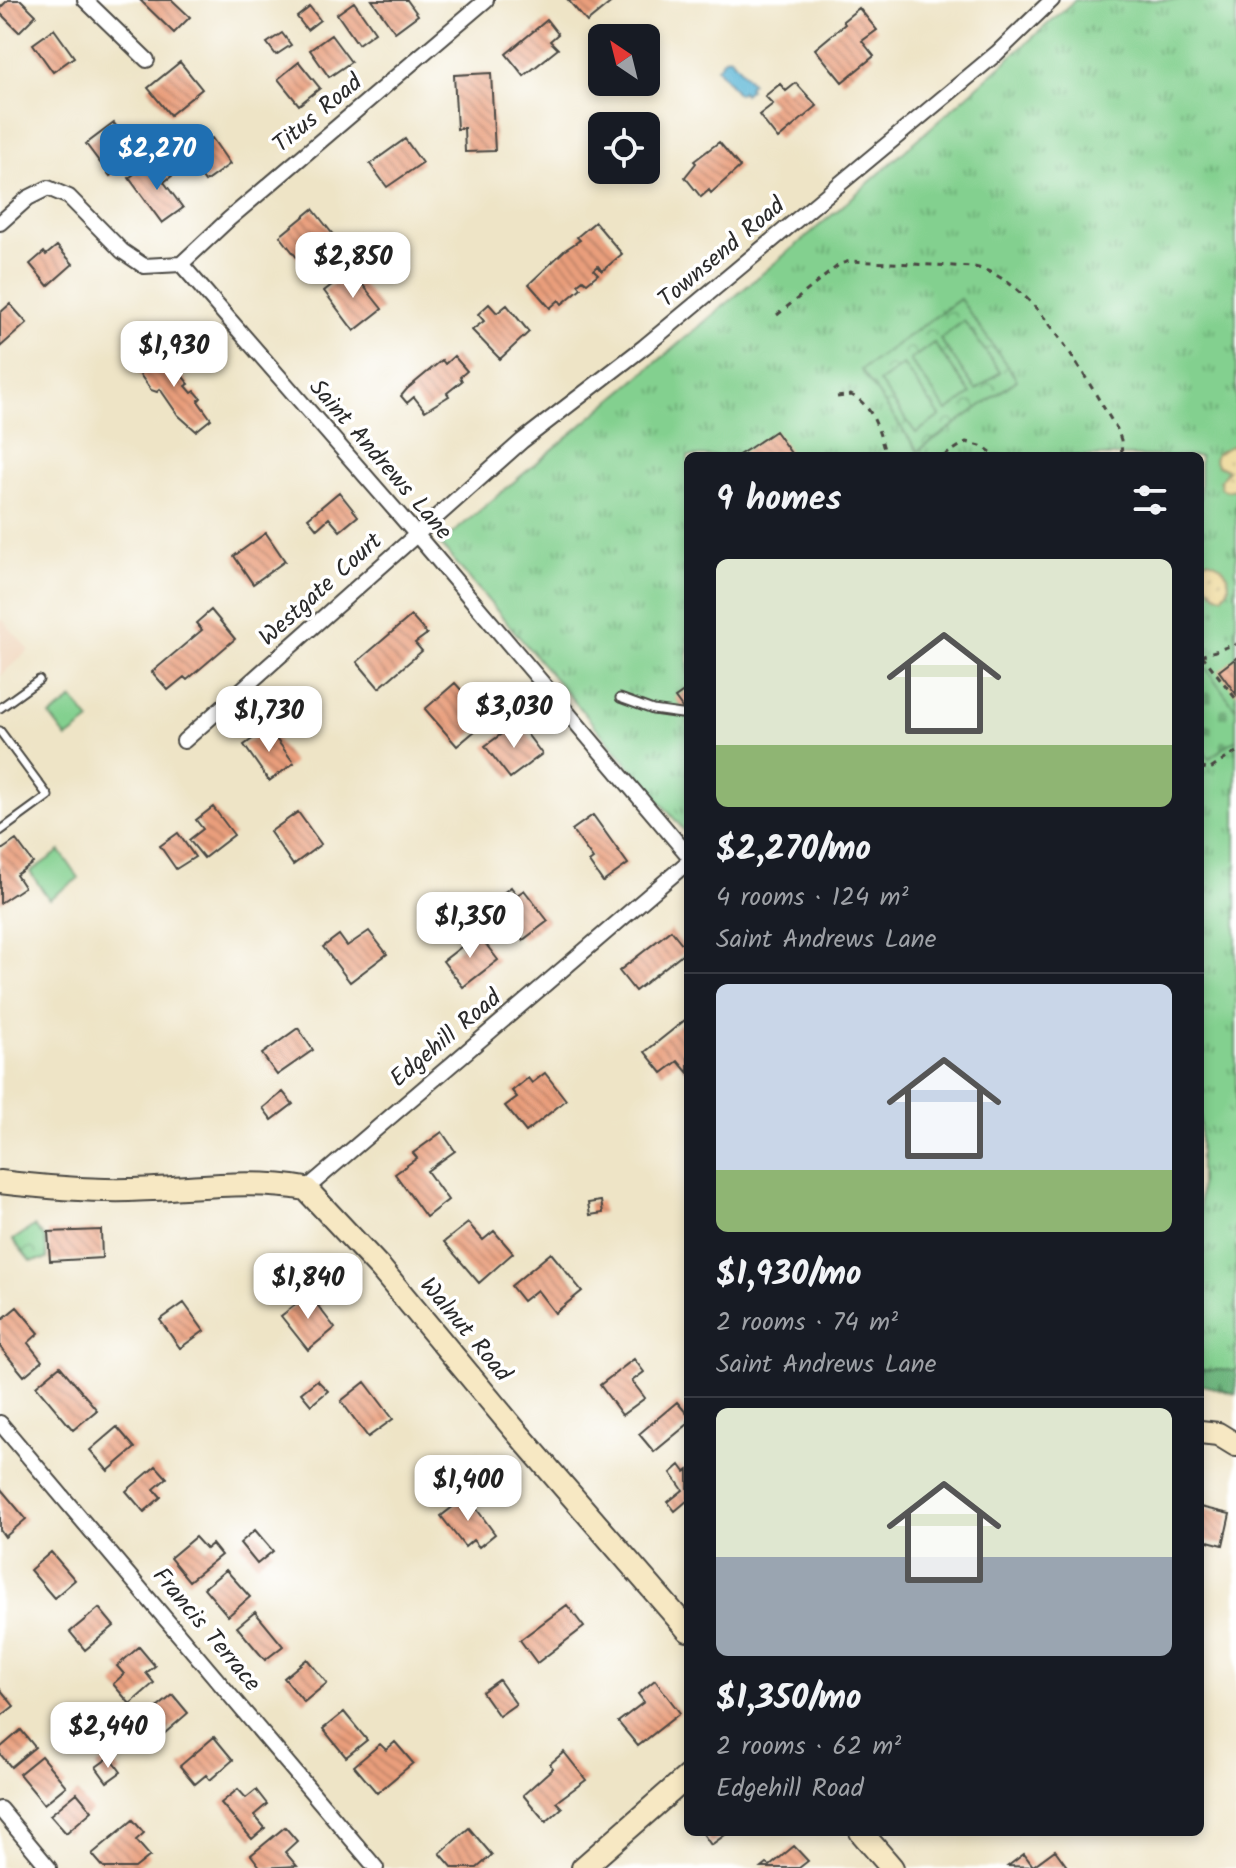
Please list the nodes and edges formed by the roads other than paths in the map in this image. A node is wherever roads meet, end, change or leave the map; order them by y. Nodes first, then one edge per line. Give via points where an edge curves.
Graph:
1 (85, 0) edge
2 (486, 0) edge
3 (1052, 0) edge
4 (147, 60) dead end
5 (0, 223) edge
6 (181, 264) junction
7 (416, 534) junction
8 (39, 680) dead end
9 (620, 698) dead end
10 (0, 708) edge
11 (681, 714) dead end
12 (0, 731) edge
13 (184, 741) dead end
14 (0, 831) edge
15 (684, 850) edge
16 (684, 865) edge
17 (0, 1182) edge
18 (306, 1189) junction
19 (0, 1423) edge
20 (684, 1625) edge
21 (684, 1780) edge
22 (0, 1809) edge
23 (864, 1836) edge
24 (49, 1868) edge
25 (376, 1868) edge
26 (583, 1868) edge
27 (892, 1868) edge

1 - 4 street
2 - 6 street, Titus Road
3 - 7 street, Townsend Road via 938,103 522,441
5 - 6 street via 48,188 69,197 144,266
6 - 7 street, Saint Andrews Lane
7 - 13 street, Westgate Court
7 - 15 street, Saint Andrews Lane
8 - 10 lane
9 - 11 lane
12 - 14 lane via 48,796
16 - 18 street, Edgehill Road
17 - 18 street via 74,1189 258,1183
18 - 20 street, Walnut Road via 381,1269
19 - 25 street, Francis Terrace
21 - 26 street
22 - 24 street
23 - 27 street

